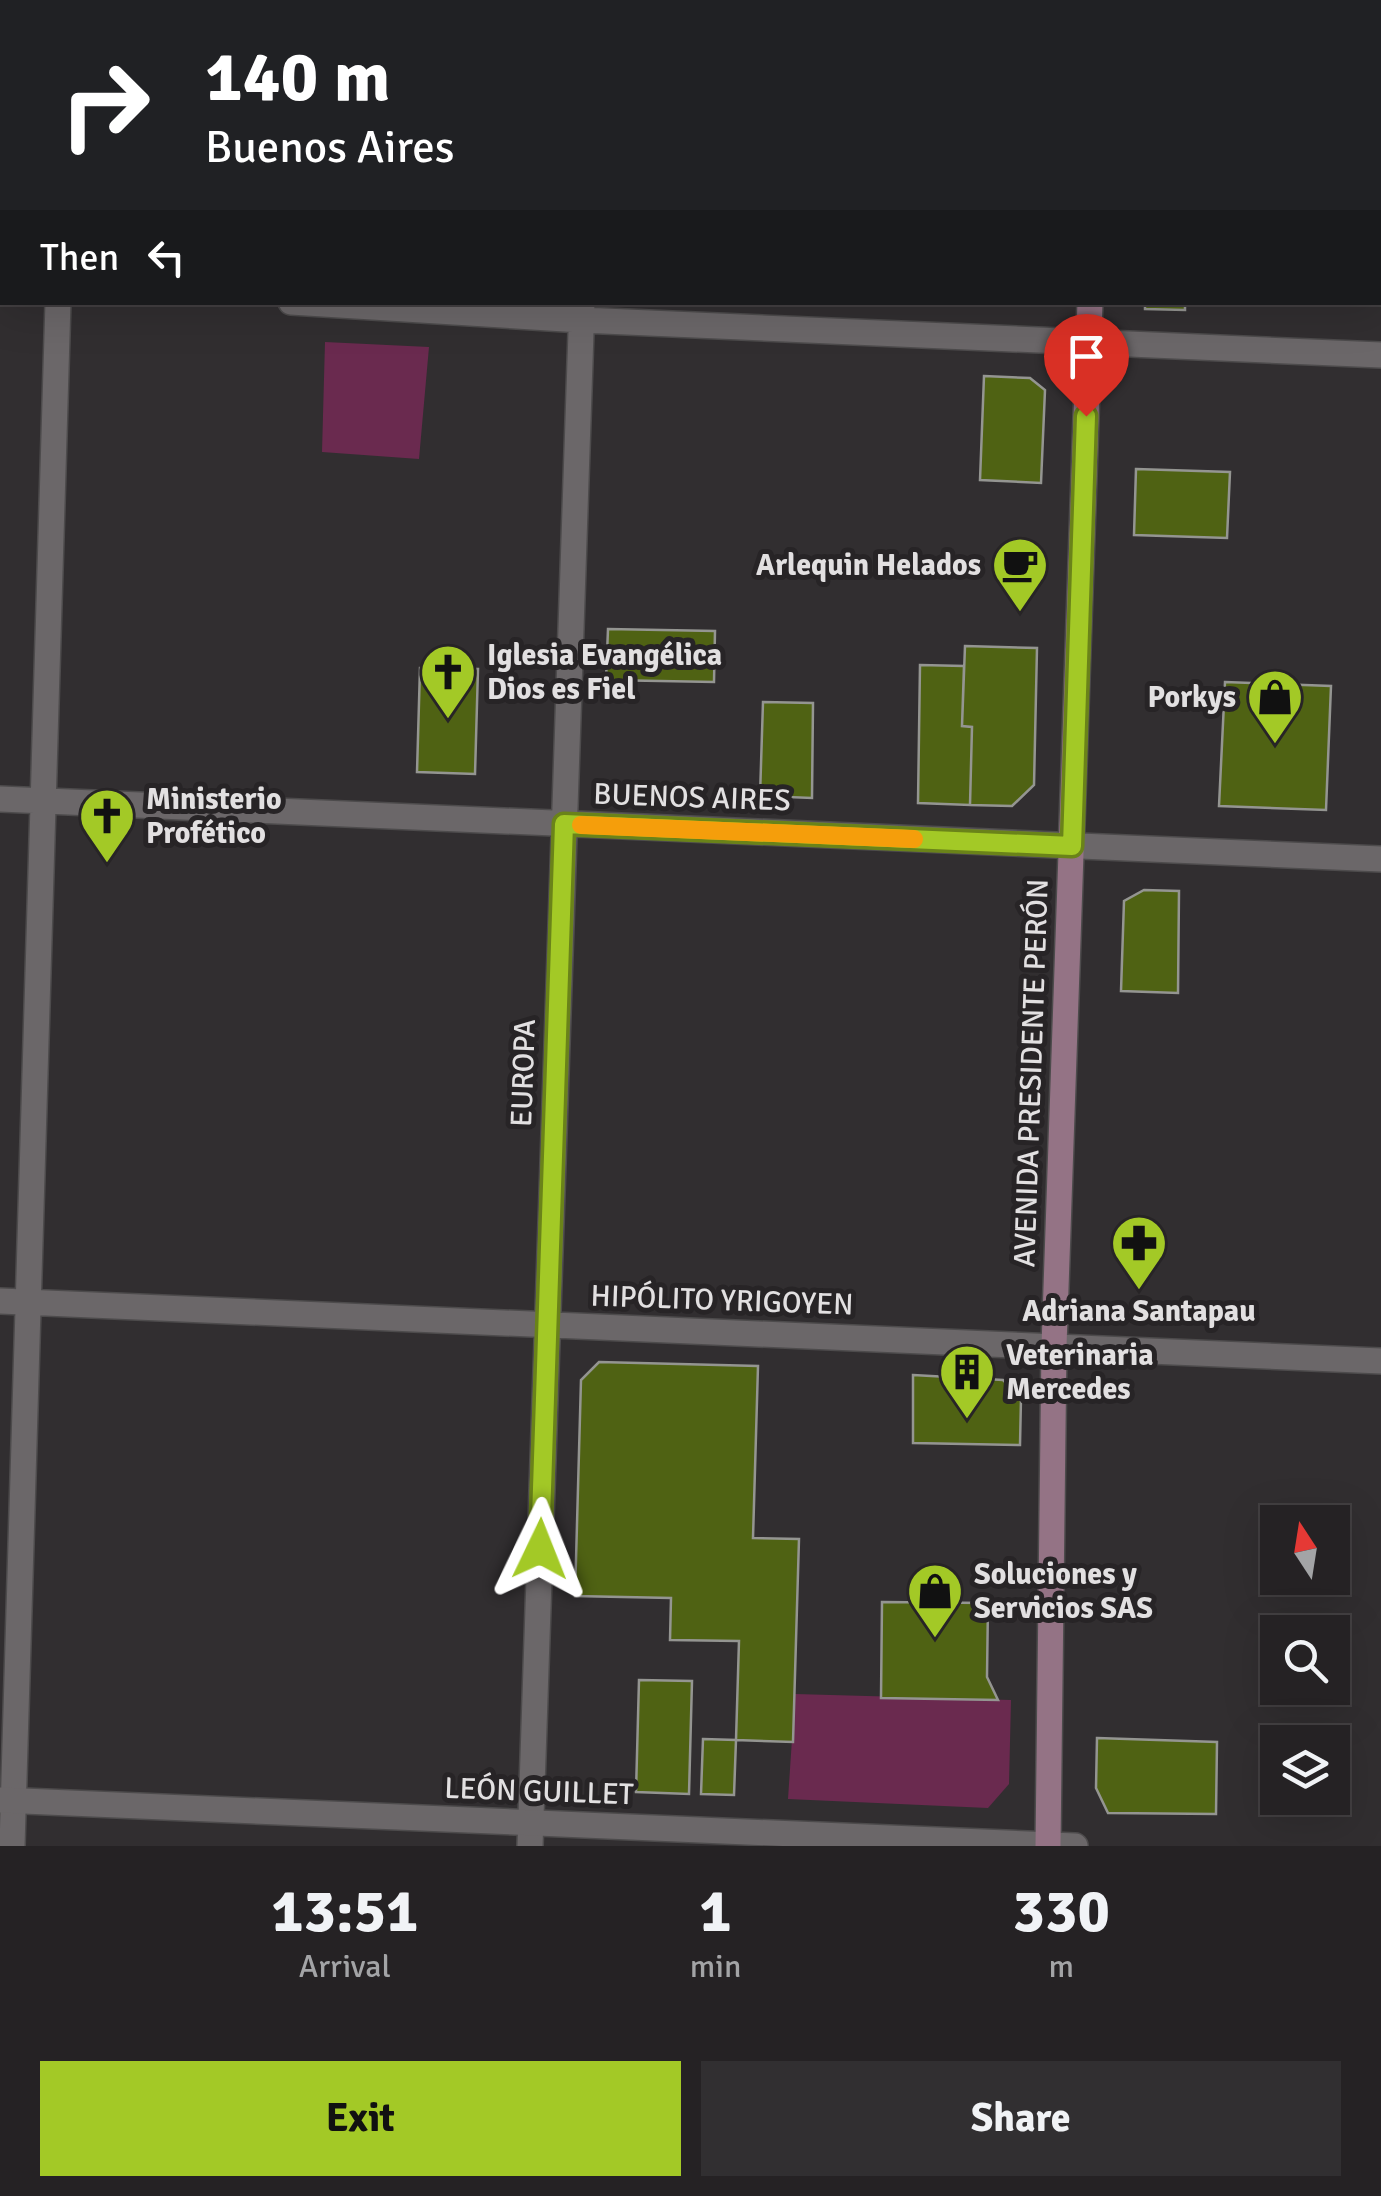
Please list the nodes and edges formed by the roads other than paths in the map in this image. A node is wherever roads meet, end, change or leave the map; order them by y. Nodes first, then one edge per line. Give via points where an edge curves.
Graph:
1 (58, 305) edge
2 (387, 305) edge
3 (1090, 305) edge
4 (581, 311) edge
5 (1088, 343) junction
6 (1381, 355) edge
7 (0, 799) edge
8 (44, 801) junction
9 (564, 824) junction
10 (1072, 846) junction
11 (1381, 859) edge
12 (0, 1301) edge
13 (30, 1302) junction
14 (547, 1325) junction
15 (1054, 1346) junction
16 (1381, 1361) edge
17 (7, 1800) edge
18 (530, 1835) edge
19 (1057, 1845) edge
20 (12, 1846) edge

1 - 8 street
2 - 4 street
3 - 5 main road, AVENIDA PRESIDENTE PERÓN
4 - 5 street
4 - 9 street, EUROPA
5 - 6 street
5 - 10 main road, AVENIDA PRESIDENTE PERÓN
7 - 8 street, BUENOS AIRES
8 - 9 street, BUENOS AIRES
8 - 13 street
9 - 10 street, BUENOS AIRES
9 - 14 street, EUROPA
10 - 11 street, BUENOS AIRES
10 - 15 main road, AVENIDA PRESIDENTE PERÓN
12 - 13 street, HIPÓLITO YRIGOYEN
13 - 14 street, HIPÓLITO YRIGOYEN
13 - 17 street
14 - 15 street, HIPÓLITO YRIGOYEN
14 - 18 street, EUROPA
15 - 16 street, HIPÓLITO YRIGOYEN
15 - 19 main road, AVENIDA PRESIDENTE PERÓN
17 - 18 street, LEÓN GUILLET
17 - 20 street
18 - 19 street, LEÓN GUILLET

